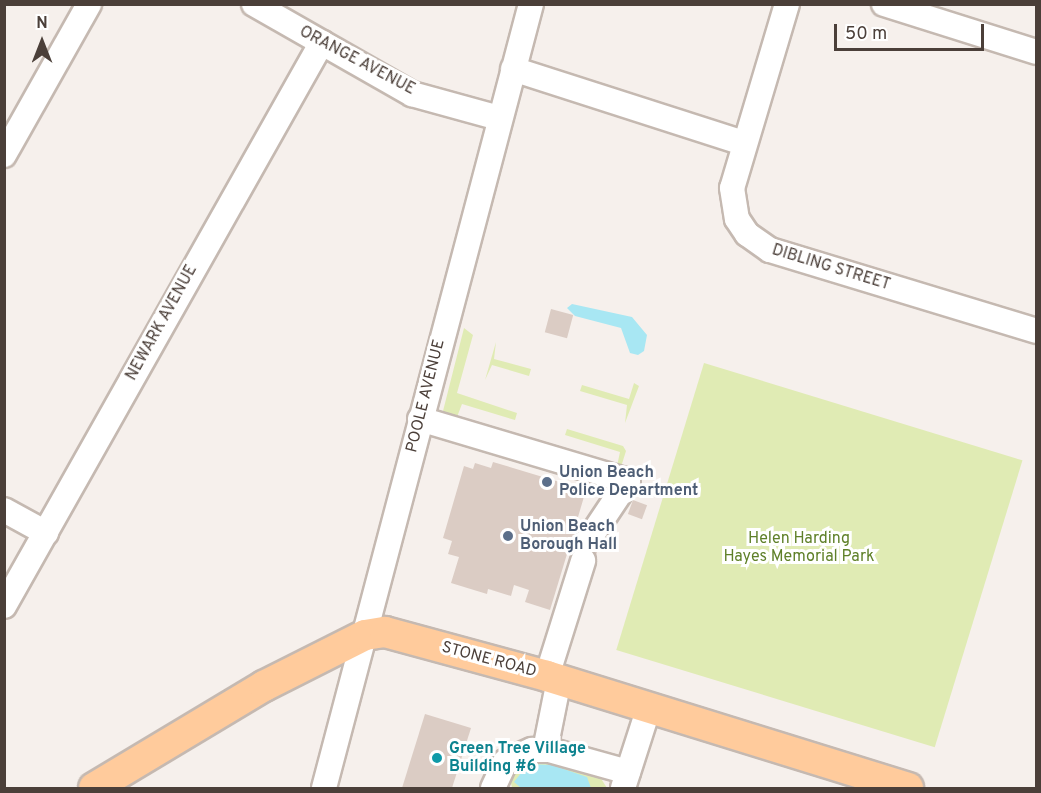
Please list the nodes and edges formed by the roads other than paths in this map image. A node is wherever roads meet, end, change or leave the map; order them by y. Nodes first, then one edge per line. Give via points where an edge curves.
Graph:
1 (89, 4) edge
2 (254, 4) edge
3 (531, 4) edge
4 (787, 4) edge
5 (884, 4) edge
6 (322, 42) junction
7 (1036, 52) edge
8 (513, 69) junction
9 (499, 118) junction
10 (744, 143) junction
11 (4, 155) edge
12 (1036, 331) edge
13 (420, 419) junction
14 (4, 510) edge
15 (46, 533) junction
16 (590, 538) dead end
17 (583, 561) dead end
18 (4, 606) edge
19 (365, 635) junction
20 (553, 678) junction
21 (649, 707) junction
22 (545, 750) junction
23 (625, 780) edge
24 (94, 789) edge
25 (324, 789) edge
26 (493, 789) edge
27 (908, 789) edge

1 - 11 street
2 - 6 street, ORANGE AVENUE
3 - 8 street, POOLE AVENUE
4 - 10 street, DIBLING STREET
5 - 7 street
6 - 9 street, ORANGE AVENUE via 412,93
6 - 15 street, NEWARK AVENUE
8 - 9 street, POOLE AVENUE
8 - 10 street
9 - 13 street, POOLE AVENUE
10 - 12 street, DIBLING STREET via 732,202 737,219 758,243
13 - 16 street via 628,481
13 - 19 street, POOLE AVENUE
14 - 15 street
15 - 18 street, NEWARK AVENUE
17 - 20 street
19 - 20 main road, STONE ROAD via 393,634
19 - 24 main road, STONE ROAD via 264,686
19 - 25 street, POOLE AVENUE
20 - 21 main road, STONE ROAD
20 - 22 street
21 - 23 street
21 - 27 main road, STONE ROAD
22 - 23 street
22 - 26 street via 513,755 505,762

